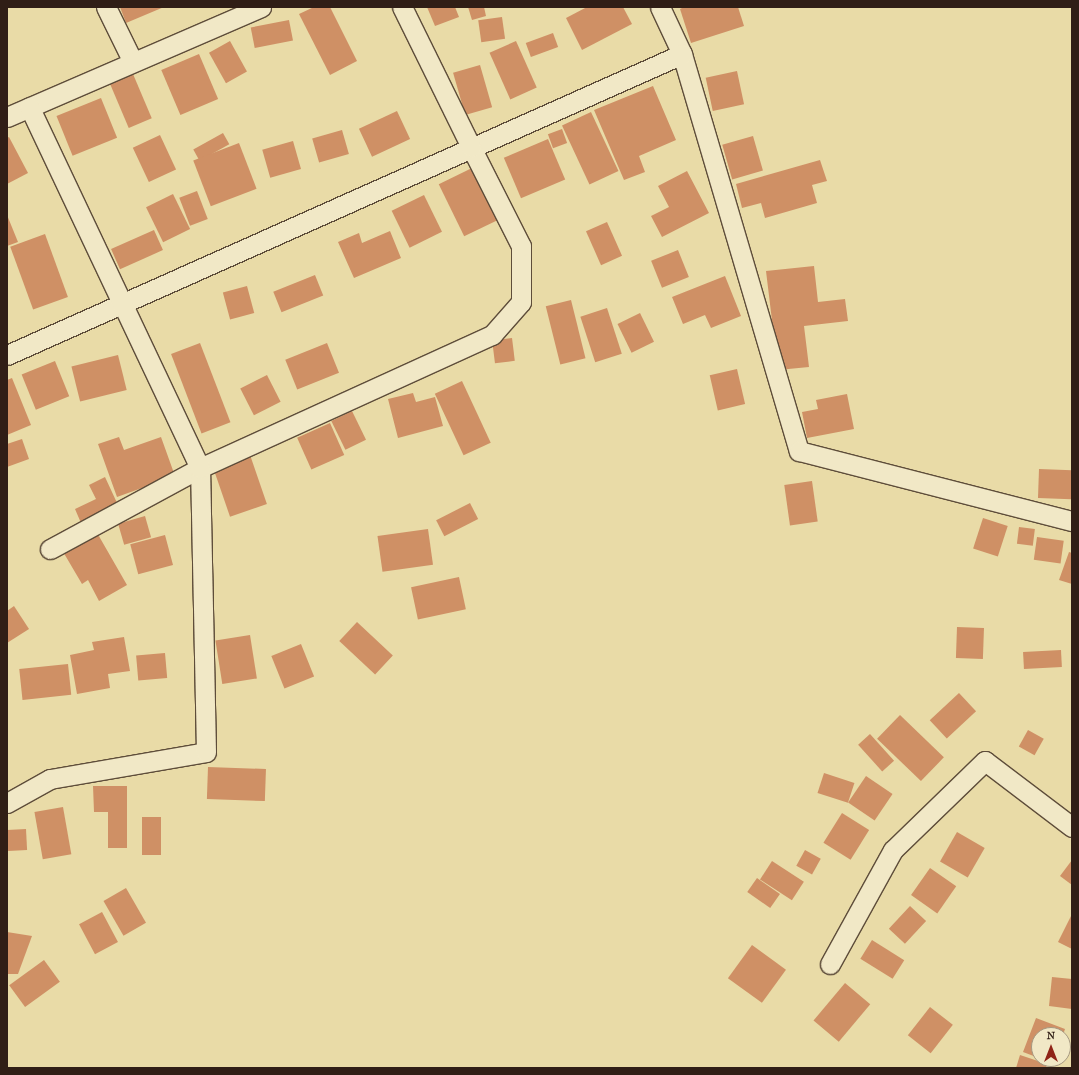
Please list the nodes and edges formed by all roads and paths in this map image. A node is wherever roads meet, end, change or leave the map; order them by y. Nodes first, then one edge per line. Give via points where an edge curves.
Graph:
1 (106, 7) edge
2 (261, 7) edge
3 (402, 7) edge
4 (660, 7) edge
5 (682, 54) junction
6 (133, 62) junction
7 (29, 107) junction
8 (7, 117) edge
9 (471, 147) junction
10 (122, 303) junction
11 (7, 355) edge
12 (200, 468) junction
13 (1072, 521) edge
14 (50, 549) dead end
15 (7, 803) edge
16 (1072, 827) edge
17 (830, 964) dead end

1 - 6 street
2 - 6 street
3 - 9 street
4 - 5 street
5 - 9 street
5 - 13 street via 799,451
6 - 7 street
7 - 8 street
7 - 10 street
9 - 10 street
9 - 12 street via 521,246 521,302 492,334
10 - 11 street
10 - 12 street
12 - 14 street
12 - 15 street via 206,752 50,779
16 - 17 street via 984,761 893,850

